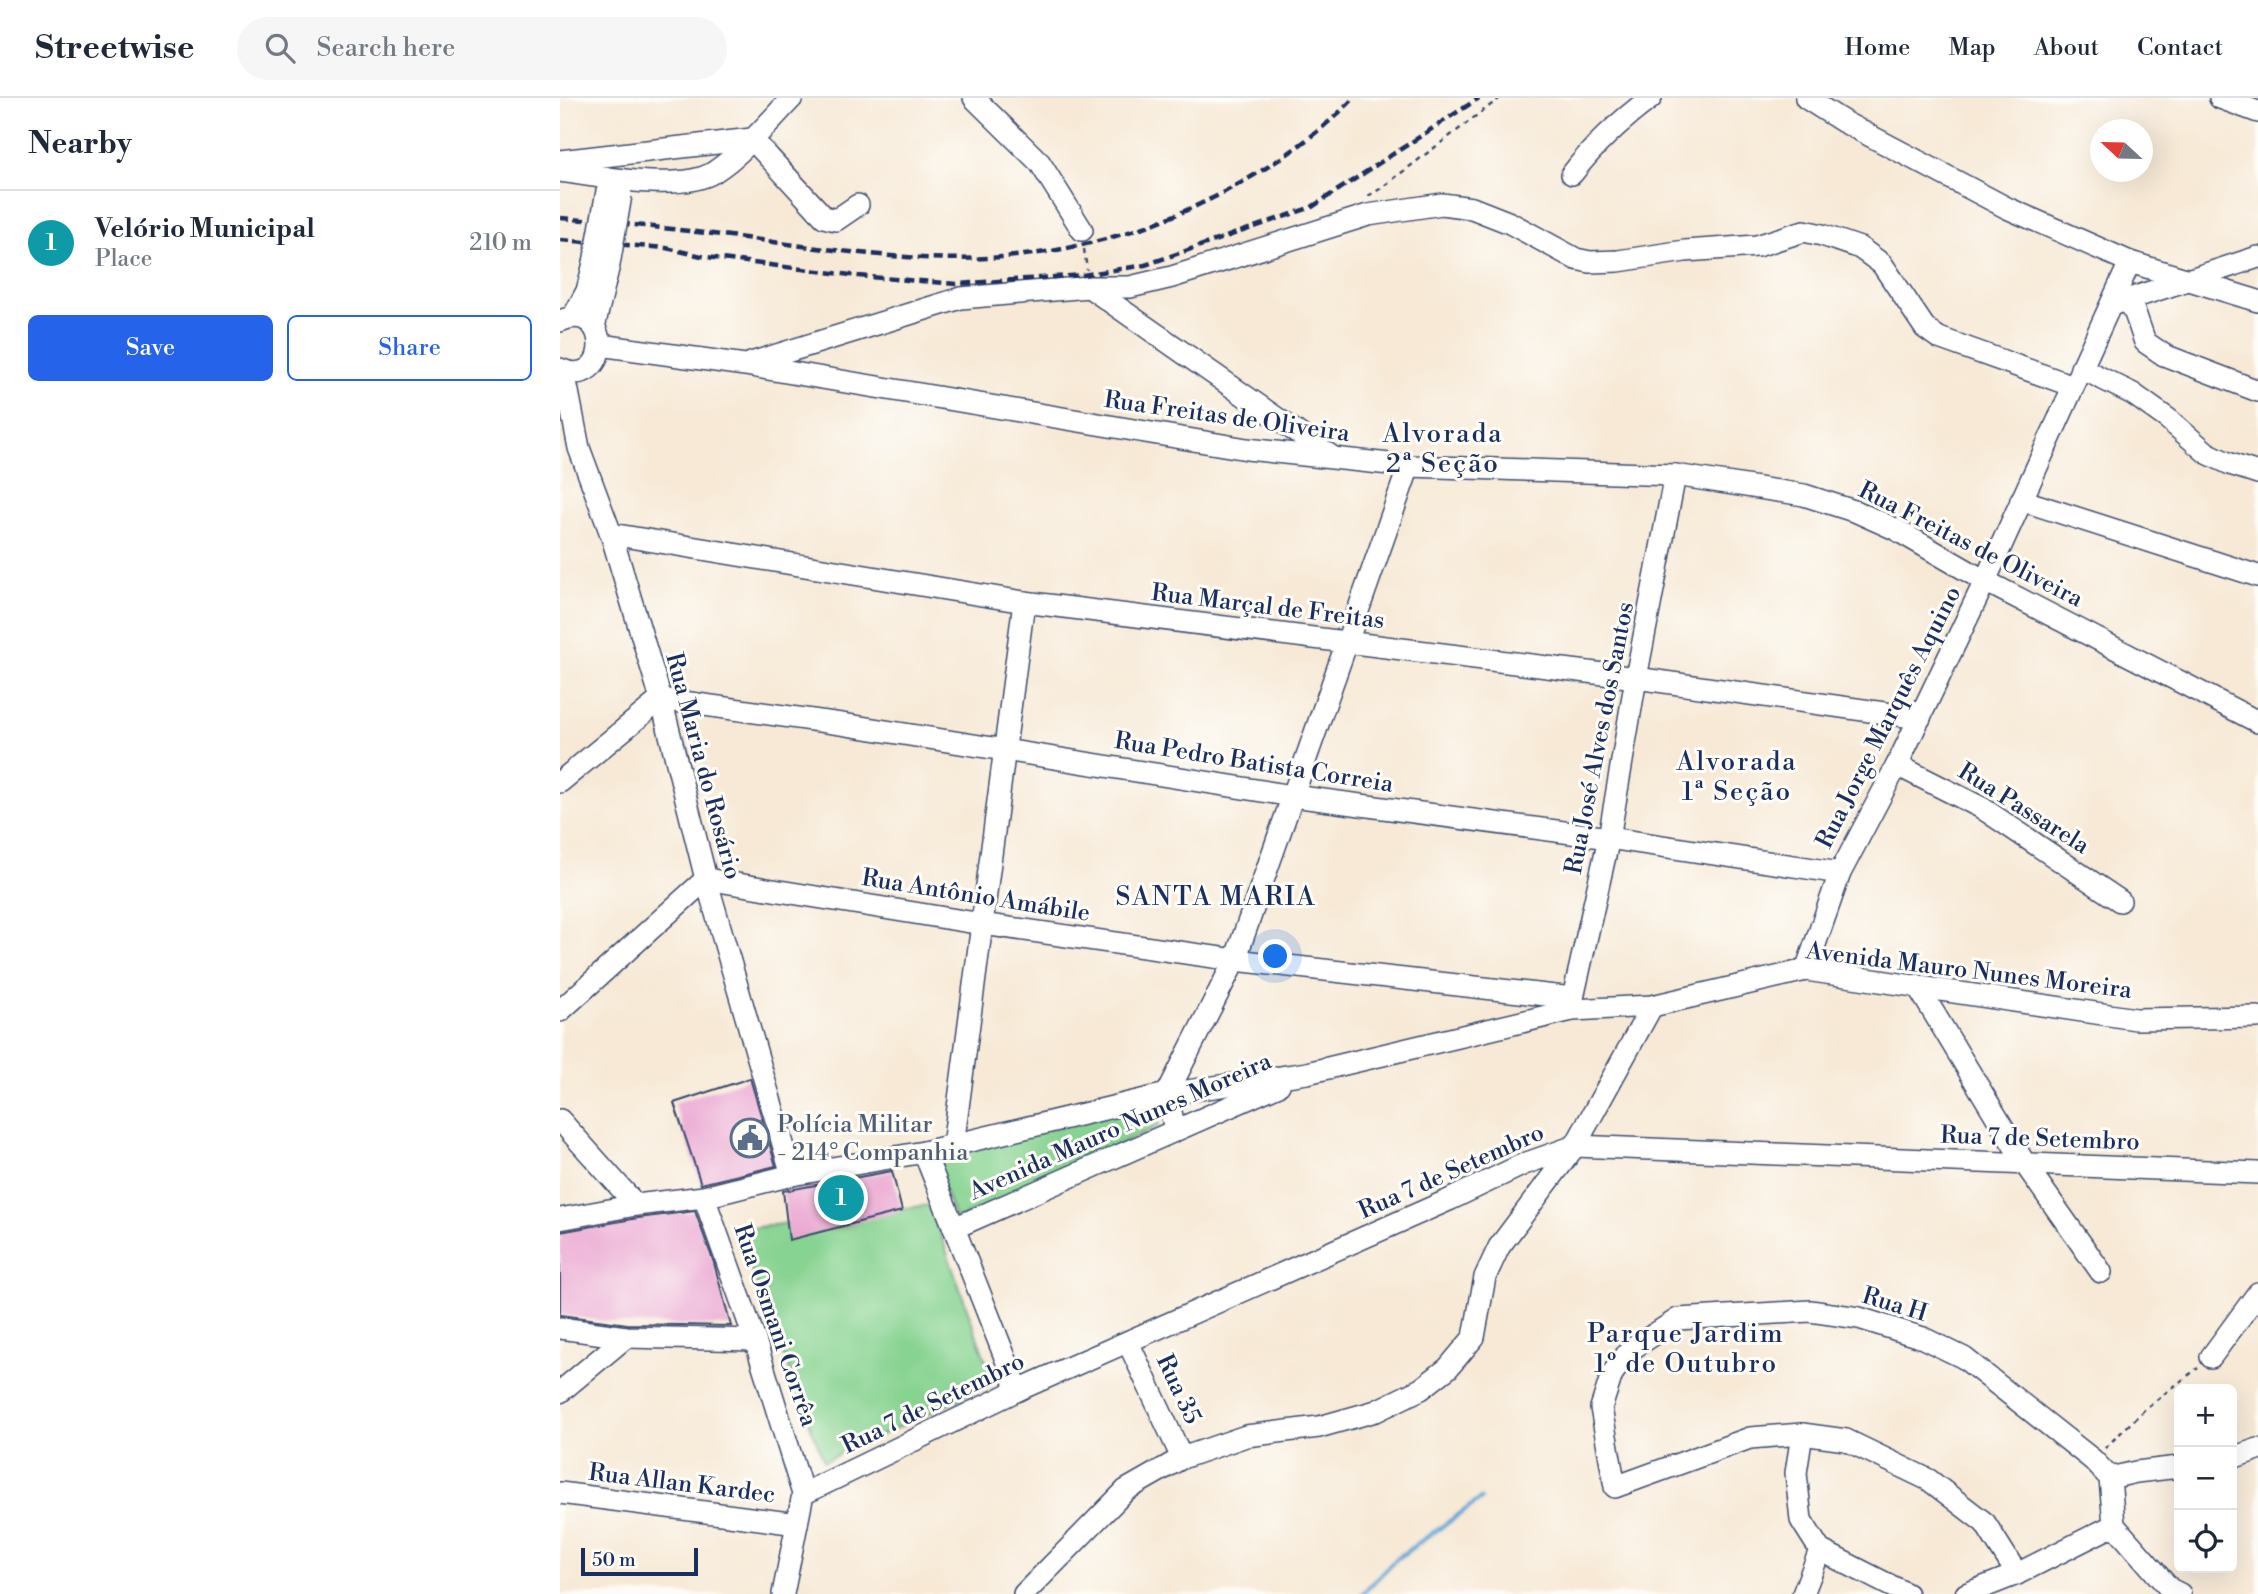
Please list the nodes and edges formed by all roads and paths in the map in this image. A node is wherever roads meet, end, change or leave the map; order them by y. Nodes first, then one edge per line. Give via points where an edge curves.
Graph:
1 (792, 98) edge
2 (974, 98) edge
3 (1500, 98) edge
4 (1651, 98) edge
5 (1806, 98) edge
6 (2220, 98) edge
7 (2258, 112) edge
8 (752, 139) junction
9 (560, 161) edge
10 (560, 171) edge
11 (1572, 174) dead end
12 (615, 186) junction
13 (1358, 202) dead end
14 (858, 205) dead end
15 (1082, 230) joint
16 (2258, 257) edge
17 (2130, 262) junction
18 (602, 264) junction
19 (2189, 279) junction
20 (1089, 287) junction
21 (2258, 301) edge
22 (2119, 303) junction
23 (566, 319) edge
24 (597, 336) junction
25 (745, 365) junction
26 (562, 370) edge
27 (2077, 377) junction
28 (2258, 391) edge
29 (1334, 459) junction
30 (1409, 466) junction
31 (2258, 473) edge
32 (1675, 475) junction
33 (2021, 500) junction
34 (611, 534) junction
35 (2258, 576) edge
36 (1986, 581) junction
37 (1024, 602) junction
38 (1347, 642) junction
39 (1636, 678) junction
40 (661, 699) junction
41 (1920, 718) junction
42 (2258, 722) edge
43 (1003, 750) junction
44 (1897, 765) junction
45 (563, 775) edge
46 (1293, 796) junction
47 (1609, 838) junction
48 (1840, 873) junction
49 (706, 879) junction
50 (2120, 901) dead end
51 (982, 924) junction
52 (1235, 960) junction
53 (1806, 970) junction
54 (1917, 985) junction
55 (1572, 1004) junction
56 (1652, 1006) junction
57 (560, 1011) edge
58 (2258, 1017) edge
59 (1307, 1073) junction
60 (1167, 1094) junction
61 (560, 1120) edge
62 (1175, 1130) junction
63 (953, 1146) junction
64 (1575, 1146) junction
65 (924, 1152) junction
66 (2025, 1164) junction
67 (2258, 1173) edge
68 (792, 1175) junction
69 (704, 1197) junction
70 (636, 1205) junction
71 (560, 1219) edge
72 (954, 1228) junction
73 (2101, 1272) dead end
74 (2258, 1293) edge
75 (560, 1328) edge
76 (626, 1336) junction
77 (755, 1340) junction
78 (1128, 1342) junction
79 (2211, 1357) joint
80 (1018, 1391) junction
81 (560, 1392) edge
82 (1802, 1434) junction
83 (2258, 1449) edge
84 (2237, 1456) edge
85 (1182, 1458) junction
86 (2093, 1460) junction
87 (2174, 1468) edge
88 (2110, 1478) junction
89 (560, 1493) edge
90 (803, 1494) junction
91 (797, 1524) junction
92 (2114, 1525) junction
93 (1820, 1550) junction
94 (2017, 1574) junction
95 (783, 1594) edge
96 (1024, 1594) edge
97 (1803, 1594) edge
98 (1907, 1594) edge
99 (1966, 1594) edge
100 (2180, 1594) edge

1 - 8 street
2 - 15 street via 1040,163
3 - 13 path
4 - 11 street via 1588,153
5 - 17 street via 2007,208
6 - 7 street
8 - 9 street
8 - 12 street via 712,173 690,180
8 - 14 street via 824,217 836,220
10 - 12 street
12 - 18 street, bridge
15 - 20 path
16 - 19 street
17 - 19 street
17 - 22 street, Rua Jorge Marquês Aquino
18 - 23 street
18 - 24 street
19 - 21 street
19 - 22 street
20 - 25 street via 961,298
20 - 27 street via 1130,287 1368,215 1442,204 1472,208 1576,259 1590,261 1757,246 1804,231 1860,248 1882,264 1925,328 1939,338
20 - 29 street
22 - 27 street, Rua Jorge Marquês Aquino
22 - 28 street via 2135,313 2146,342 2164,355
23 - 24 street, Rua Freitas de Oliveira via 584,320
24 - 25 street, Rua Freitas de Oliveira
24 - 26 street via 598,355 593,364 574,372
25 - 29 street, Rua Freitas de Oliveira via 1247,449
26 - 34 street, Rua Maria do Rosário via 579,448
27 - 31 street via 2133,394 2207,453
27 - 33 street, Rua Jorge Marquês Aquino
29 - 30 street, Rua Freitas de Oliveira
30 - 32 street, Rua Freitas de Oliveira
30 - 38 street
32 - 36 street, Rua Freitas de Oliveira via 1835,504 1895,529
32 - 39 street, Rua José Alves dos Santos
33 - 35 street
33 - 36 street, Rua Jorge Marquês Aquino
34 - 37 street, Rua Marçal de Freitas
34 - 40 street, Rua Maria do Rosário
36 - 41 street, Rua Jorge Marquês Aquino
36 - 42 street, Rua Freitas de Oliveira
37 - 38 street, Rua Marçal de Freitas
37 - 43 street
38 - 39 street, Rua Marçal de Freitas
38 - 46 street
39 - 41 street, Rua Marçal de Freitas
39 - 47 street, Rua José Alves dos Santos
40 - 43 street, Rua Pedro Batista Correia
40 - 45 street
40 - 49 street, Rua Maria do Rosário
41 - 44 street, Rua Jorge Marquês Aquino
43 - 46 street, Rua Pedro Batista Correia
43 - 51 street
44 - 48 street, Rua Jorge Marquês Aquino
44 - 50 street, Rua Passarela via 1982,808
46 - 47 street, Rua Pedro Batista Correia
46 - 52 street
47 - 48 street, Rua Pedro Batista Correia
47 - 55 street, Rua José Alves dos Santos
48 - 53 street, Rua Jorge Marquês Aquino
49 - 51 street, Rua Antônio Amábile
49 - 57 street
49 - 68 street, Rua Maria do Rosário
51 - 52 street, Rua Antônio Amábile
51 - 63 street
52 - 55 street, Rua Antônio Amábile
52 - 60 street
53 - 54 street, Avenida Mauro Nunes Moreira
53 - 56 street, Avenida Mauro Nunes Moreira
54 - 58 street, Avenida Mauro Nunes Moreira via 2136,1019
54 - 66 street
55 - 56 street, Avenida Mauro Nunes Moreira
55 - 59 street, Avenida Mauro Nunes Moreira
56 - 64 street
59 - 60 street, Avenida Mauro Nunes Moreira
59 - 62 street, Avenida Mauro Nunes Moreira
60 - 62 street
60 - 63 street, Avenida Mauro Nunes Moreira
61 - 70 street
62 - 72 street, Avenida Mauro Nunes Moreira
63 - 65 street, Avenida Mauro Nunes Moreira
64 - 66 street, Rua 7 de Setembro
64 - 78 street, Rua 7 de Setembro via 1524,1164
64 - 85 street via 1499,1247 1485,1277 1474,1337 1448,1368 1421,1389 1376,1411 1319,1427 1246,1436
65 - 68 street, Avenida Mauro Nunes Moreira
65 - 72 street
66 - 67 street, Rua 7 de Setembro
66 - 73 street
68 - 69 street, Avenida Mauro Nunes Moreira
69 - 70 street, Avenida Mauro Nunes Moreira
69 - 77 street, Rua Osmani Corrêa
70 - 71 street, Avenida Mauro Nunes Moreira
72 - 80 street
74 - 79 street
75 - 76 street
76 - 77 street
76 - 81 street
77 - 90 street, Rua Osmani Corrêa
78 - 80 street, Rua 7 de Setembro
78 - 85 street, Rua 35
79 - 86 path via 2146,1408
80 - 90 street, Rua 7 de Setembro
82 - 86 street, Rua H via 1750,1438 1615,1487 1601,1408 1612,1374 1630,1350 1678,1319 1810,1311 1859,1318 1923,1338 1964,1358
82 - 93 street via 1796,1473 1801,1520
82 - 94 street via 1846,1440 1929,1480 1985,1523
83 - 84 street
85 - 96 street via 1126,1490
86 - 88 street, Rua H
87 - 88 street
88 - 92 street
89 - 91 street, Rua Allan Kardec
90 - 91 street, Rua Osmani Corrêa
91 - 95 street, Rua Osmani Corrêa
92 - 94 street
92 - 100 street via 2170,1589
93 - 97 street
93 - 98 street
94 - 99 street

